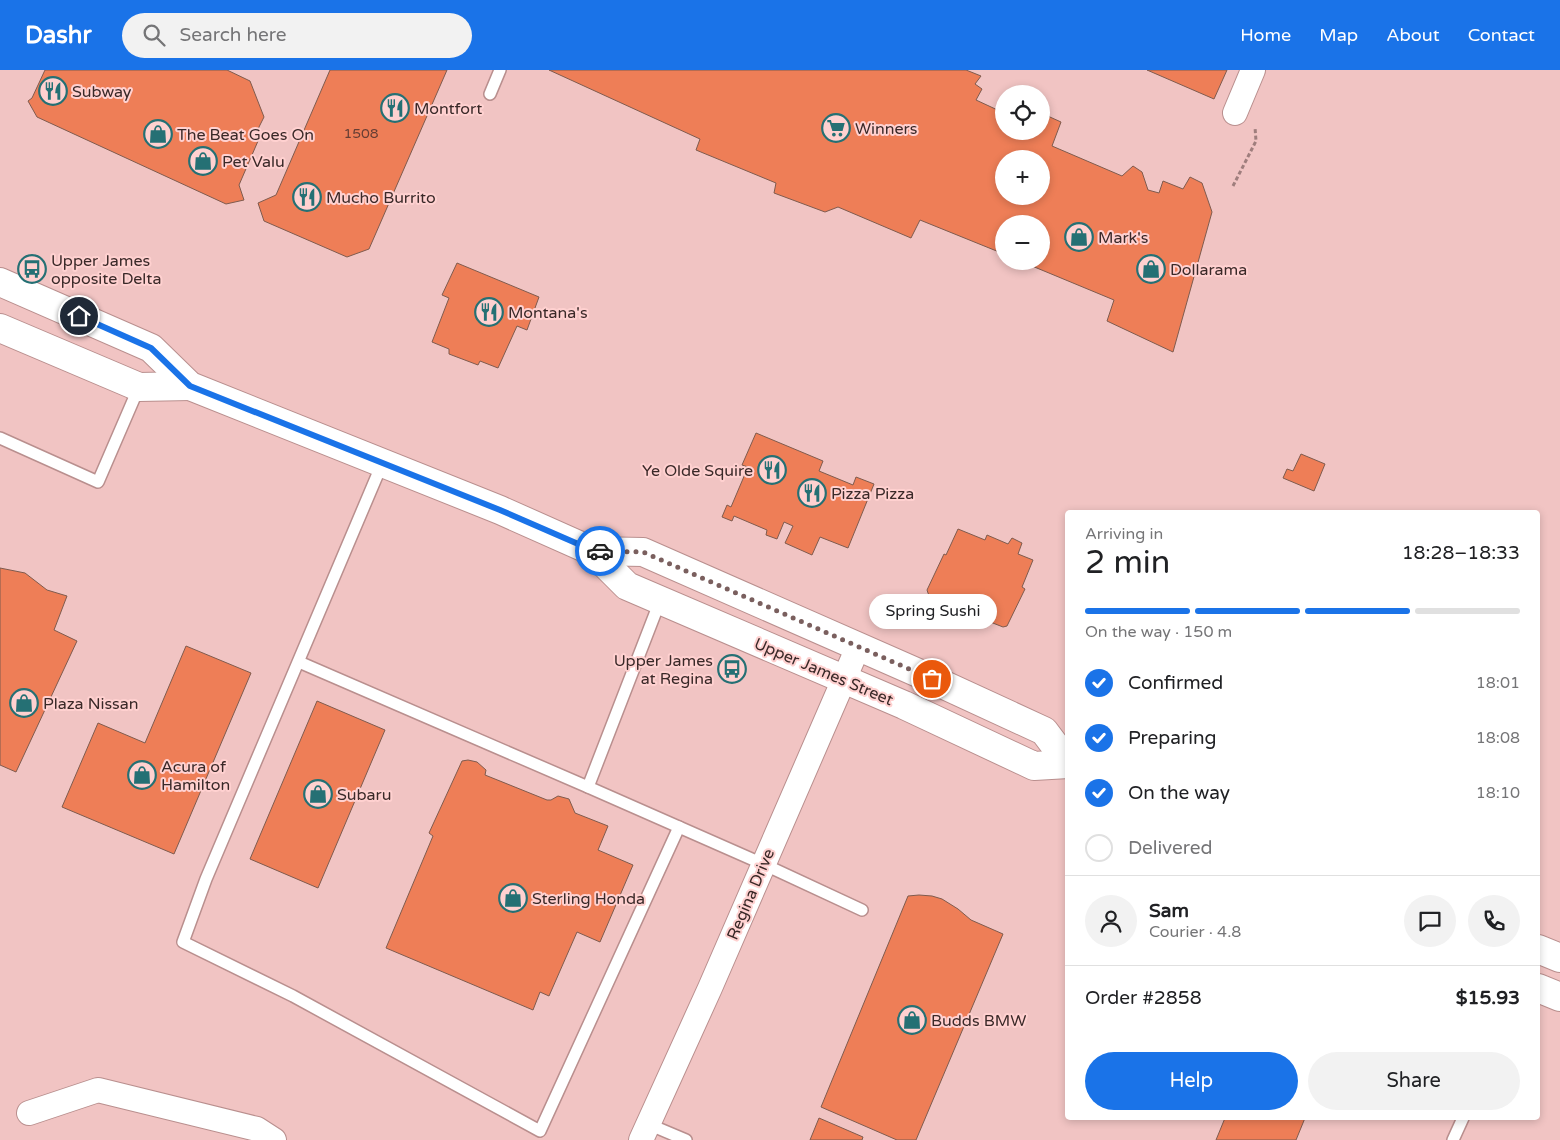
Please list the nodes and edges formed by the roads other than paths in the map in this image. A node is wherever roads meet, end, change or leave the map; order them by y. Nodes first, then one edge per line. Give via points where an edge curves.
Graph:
1 (500, 70) edge
2 (1253, 70) edge
3 (490, 94) dead end
4 (1239, 103) road end
5 (0, 282) edge
6 (0, 328) edge
7 (190, 386) junction
8 (139, 387) junction
9 (0, 438) edge
10 (382, 464) junction
11 (592, 550) junction
12 (660, 600) junction
13 (858, 646) junction
14 (298, 662) junction
15 (843, 679) junction
16 (1065, 760) edge
17 (1065, 764) edge
18 (588, 787) junction
19 (679, 827) junction
20 (763, 864) junction
21 (862, 910) dead end
22 (1540, 950) edge
23 (1560, 958) edge
24 (1540, 989) edge
25 (1560, 997) edge
26 (29, 1112) dead end
27 (1462, 1120) edge
28 (645, 1132) edge
29 (538, 1136) edge
30 (274, 1140) edge
31 (686, 1140) edge
32 (1453, 1140) edge

1 - 3 lane
2 - 4 street
5 - 7 main road, Upper James Street via 151,348
6 - 8 main road, Upper James Street
7 - 8 main road, Upper James Street
7 - 10 main road, Upper James Street
8 - 9 lane via 98,482
10 - 11 main road, Upper James Street
10 - 14 lane
11 - 12 main road, Upper James Street via 627,586
11 - 13 main road, Upper James Street via 643,552
12 - 15 main road, Upper James Street
12 - 18 lane
13 - 15 street, Regina Drive
13 - 16 main road, Upper James Street via 1044,731
14 - 18 lane
14 - 29 lane via 206,879 183,942 294,996
15 - 17 main road, Upper James Street via 1034,766
15 - 20 street, Regina Drive
18 - 19 lane
19 - 20 lane
19 - 29 lane
20 - 21 lane
20 - 28 street, Regina Drive
22 - 23 main road
24 - 25 main road
26 - 30 street via 98,1090 257,1129
27 - 32 lane
28 - 31 lane

